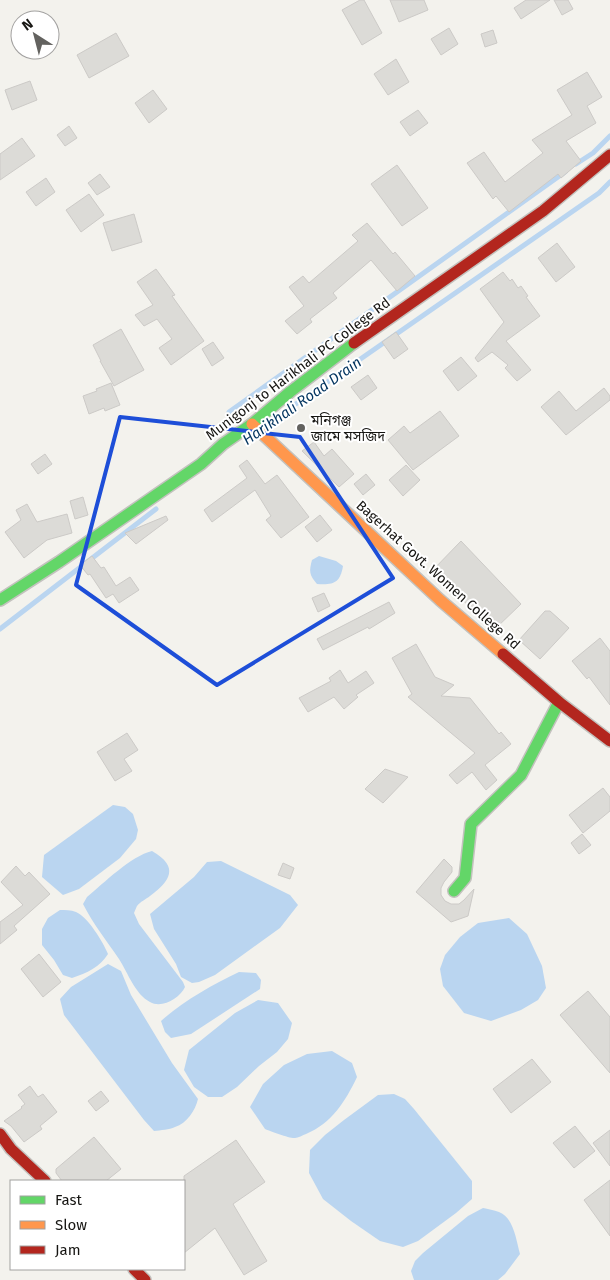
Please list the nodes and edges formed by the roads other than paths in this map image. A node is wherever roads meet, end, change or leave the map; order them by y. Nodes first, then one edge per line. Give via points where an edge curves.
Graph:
1 (610, 155) edge
2 (252, 424) junction
3 (0, 600) edge
4 (559, 702) junction
5 (610, 741) edge
6 (454, 891) dead end
7 (0, 1134) edge
8 (44, 1180) edge
9 (135, 1270) edge
10 (145, 1280) edge

1 - 2 street, Munigonj to Harikhali PC College Rd via 543,211 343,351
2 - 3 street, Munigonj to Harikhali PC College Rd via 193,469
2 - 4 street, Bagerhat Govt. Women College Rd via 440,600
4 - 5 street, Bagerhat Govt. Women College Rd
4 - 6 street via 521,775 471,824 465,878
7 - 8 street
9 - 10 street

